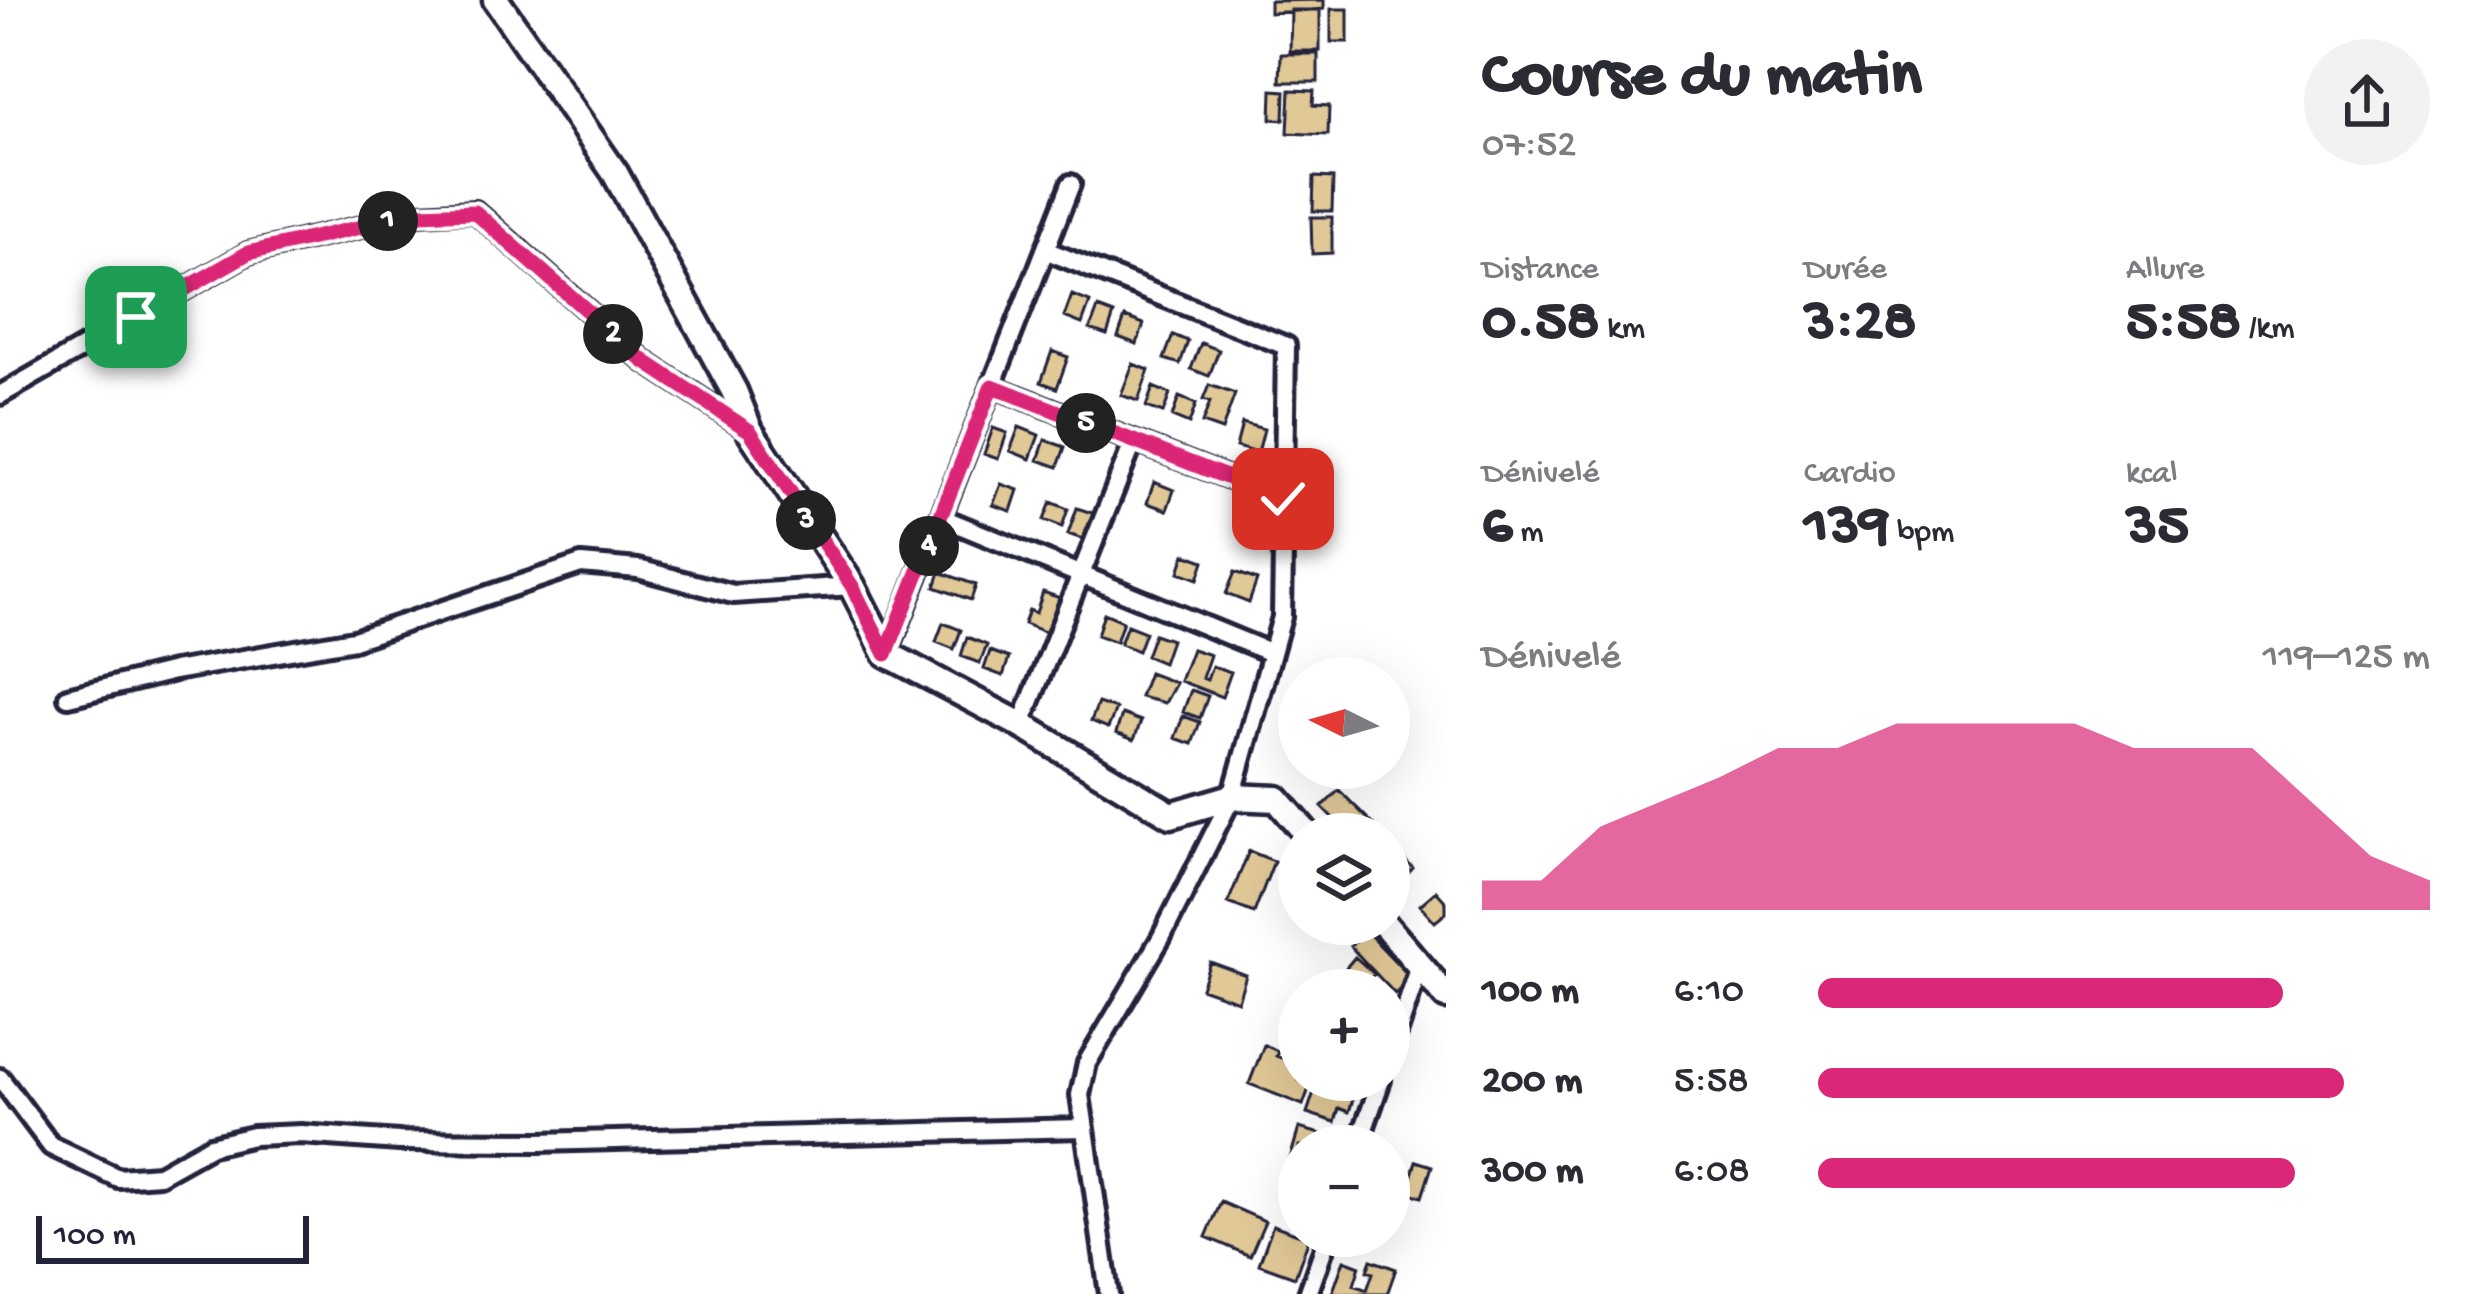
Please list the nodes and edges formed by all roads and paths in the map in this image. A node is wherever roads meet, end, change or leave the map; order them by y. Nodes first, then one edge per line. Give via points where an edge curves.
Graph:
1 (496, 0) edge
2 (1071, 184) dead end
3 (1045, 250) junction
4 (992, 386) junction
5 (0, 395) edge
6 (750, 431) junction
7 (1134, 441) junction
8 (1283, 499) junction
9 (940, 517) junction
10 (1081, 574) junction
11 (852, 586) junction
12 (1269, 652) junction
13 (886, 654) junction
14 (68, 697) dead end
15 (1021, 724) junction
16 (1232, 797) junction
17 (1288, 813) edge
18 (1402, 945) edge
19 (1420, 966) junction
20 (1410, 995) edge
21 (1446, 996) edge
22 (0, 1078) edge
23 (1082, 1128) junction
24 (1321, 1257) edge
25 (1109, 1294) edge
26 (1308, 1294) edge

1 - 6 street via 615,173
2 - 3 street
3 - 4 street
3 - 8 street via 1286,346
4 - 7 street
4 - 9 street
5 - 6 street via 248,253 418,214 475,212 644,361
6 - 11 street
7 - 8 street
7 - 10 street
8 - 12 street via 1282,617
9 - 10 street
9 - 13 street
10 - 12 street
10 - 15 street
11 - 13 street
11 - 14 street via 733,594 638,569 580,564 354,640
12 - 16 street
13 - 15 street
15 - 16 street via 1171,815
16 - 17 street via 1277,800
16 - 23 street via 1087,1063
18 - 19 street
19 - 20 street
19 - 21 street
22 - 23 street via 51,1146 118,1178 159,1174 212,1146 254,1136 539,1142
23 - 25 street
24 - 26 street

